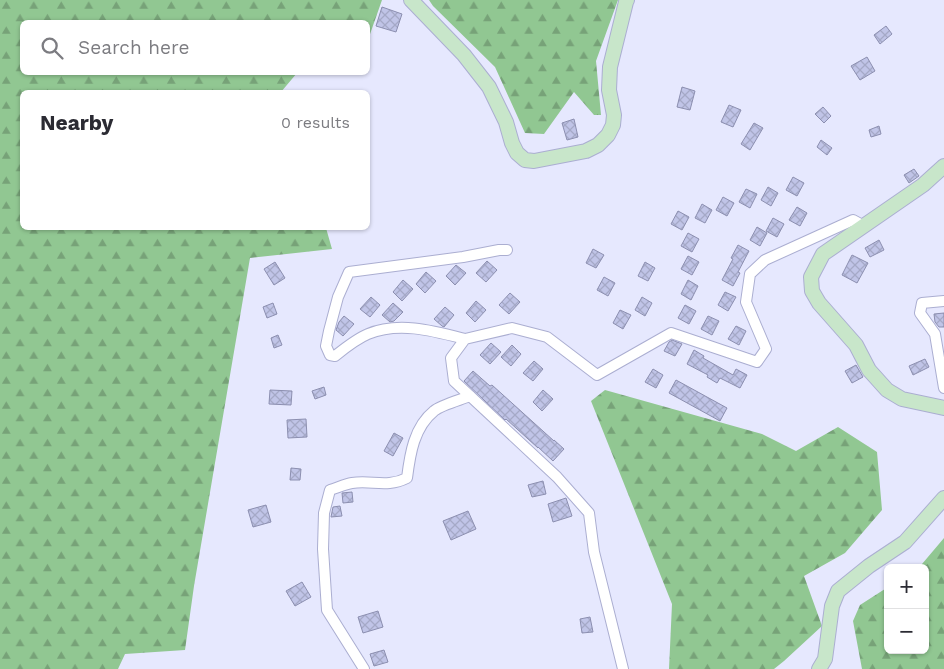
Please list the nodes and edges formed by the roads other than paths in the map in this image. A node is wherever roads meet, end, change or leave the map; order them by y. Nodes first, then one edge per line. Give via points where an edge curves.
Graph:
1 (412, 0) edge
2 (627, 0) edge
3 (944, 166) edge
4 (864, 226) junction
5 (507, 250) dead end
6 (944, 301) edge
7 (465, 339) junction
8 (944, 388) edge
9 (470, 396) junction
10 (944, 408) edge
11 (944, 498) edge
12 (364, 669) edge
13 (623, 669) edge
14 (819, 669) edge

1 - 2 street via 489,87 517,153 525,160 534,161 586,151 608,135 614,115 609,90 610,67
3 - 4 street via 923,186
4 - 7 street via 852,220 765,260 750,274 746,302 766,349 757,362 671,333 597,375 547,337 512,328
4 - 10 street via 823,254 811,277 812,291 887,390 902,399
5 - 7 street via 349,272 338,297 326,346 330,355 335,356 367,334 386,328 413,328
6 - 8 street via 922,303 920,313 935,334
7 - 9 street via 451,358 454,381
9 - 12 street via 434,410 420,426 410,452 407,478 398,483 352,483 330,490 323,522 327,610
9 - 13 street via 557,477 589,513 594,552
11 - 14 street via 906,542 838,591 832,606 825,659

